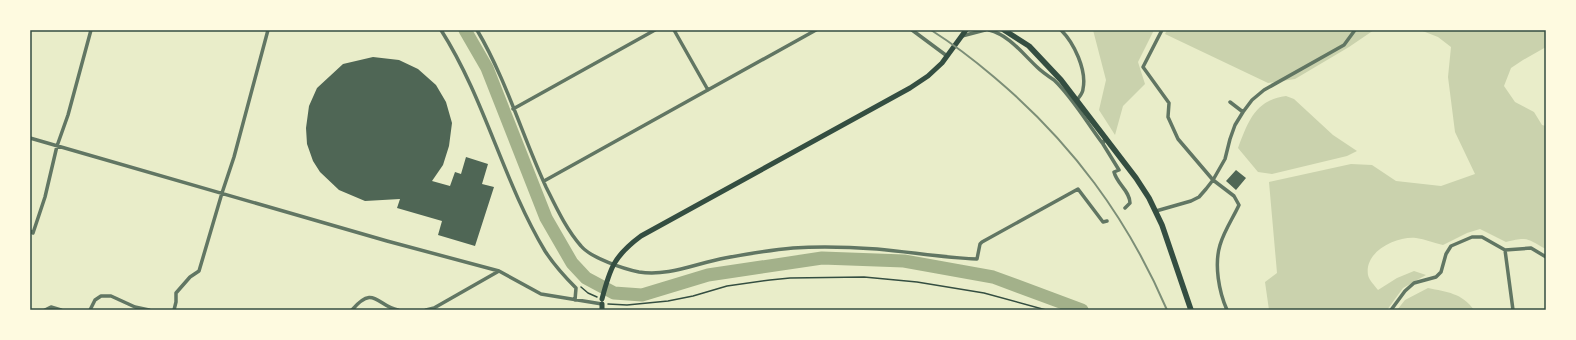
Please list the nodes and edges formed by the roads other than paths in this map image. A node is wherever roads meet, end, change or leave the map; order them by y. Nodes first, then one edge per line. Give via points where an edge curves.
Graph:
1 (91, 30) edge
2 (268, 30) edge
3 (441, 30) edge
4 (476, 30) edge
5 (655, 30) edge
6 (674, 30) edge
7 (816, 30) edge
8 (912, 30) edge
9 (966, 30) edge
10 (984, 30) edge
11 (989, 30) edge
12 (1004, 30) edge
13 (1061, 30) edge
14 (1162, 30) edge
15 (1355, 30) edge
16 (962, 36) junction
17 (947, 56) junction
18 (708, 90) junction
19 (1077, 100) junction
20 (1230, 102) dead end
21 (513, 109) junction
22 (1244, 112) junction
23 (30, 138) edge
24 (1105, 138) junction
25 (1103, 144) junction
26 (57, 146) junction
27 (1213, 180) junction
28 (544, 181) junction
29 (222, 193) junction
30 (1125, 208) dead end
31 (1156, 211) junction
32 (1107, 221) dead end
33 (30, 232) edge
34 (1505, 250) junction
35 (1546, 257) edge
36 (613, 265) junction
37 (499, 271) junction
38 (575, 300) junction
39 (602, 302) edge
40 (45, 310) edge
41 (61, 310) edge
42 (90, 310) edge
43 (149, 310) edge
44 (174, 310) edge
45 (352, 310) edge
46 (398, 310) edge
47 (426, 310) edge
48 (1191, 310) edge
49 (1227, 310) edge
50 (1391, 310) edge
51 (1513, 310) edge

1 - 26 street
2 - 29 street
3 - 38 street via 462,66 502,161 546,252 576,288
4 - 21 street via 498,70
5 - 21 street
6 - 18 street
7 - 18 street
8 - 17 street
9 - 16 main road
10 - 16 street
11 - 25 street via 998,32 1013,43 1038,69 1054,81
12 - 19 main road via 1029,46 1062,80
13 - 19 street via 1070,40 1082,68 1083,91
14 - 27 street via 1144,67 1169,102 1168,117 1178,139
15 - 22 street via 1344,45 1264,90 1252,100
16 - 17 main road
17 - 36 main road via 933,72 910,88 641,236 628,246
18 - 28 street
19 - 24 main road
20 - 22 street
21 - 28 street
22 - 27 street via 1235,125 1225,159
23 - 26 street
24 - 25 street
24 - 31 main road via 1136,178
25 - 30 street via 1119,170 1114,172 1115,177 1130,198 1130,203
26 - 29 street
26 - 33 street via 45,197 33,233
27 - 31 street via 1191,201
27 - 49 street via 1234,196 1239,205 1220,245 1218,260 1221,289
28 - 36 street via 556,207 582,247
29 - 37 street
29 - 44 street via 199,271 176,293
31 - 48 main road
32 - 36 street via 1103,222 1078,189 982,242 977,259 876,249 792,248 725,258 659,272 640,272
34 - 35 street via 1531,248
34 - 50 street via 1482,237 1472,237 1451,246 1441,272 1436,277 1414,284 1405,290
34 - 51 street
36 - 39 main road via 606,280
37 - 38 street via 541,294
37 - 47 street via 434,308
38 - 39 street
40 - 41 street via 51,307
42 - 43 street via 95,300 101,296 111,296 135,307
45 - 46 street via 360,301 368,298 377,299

